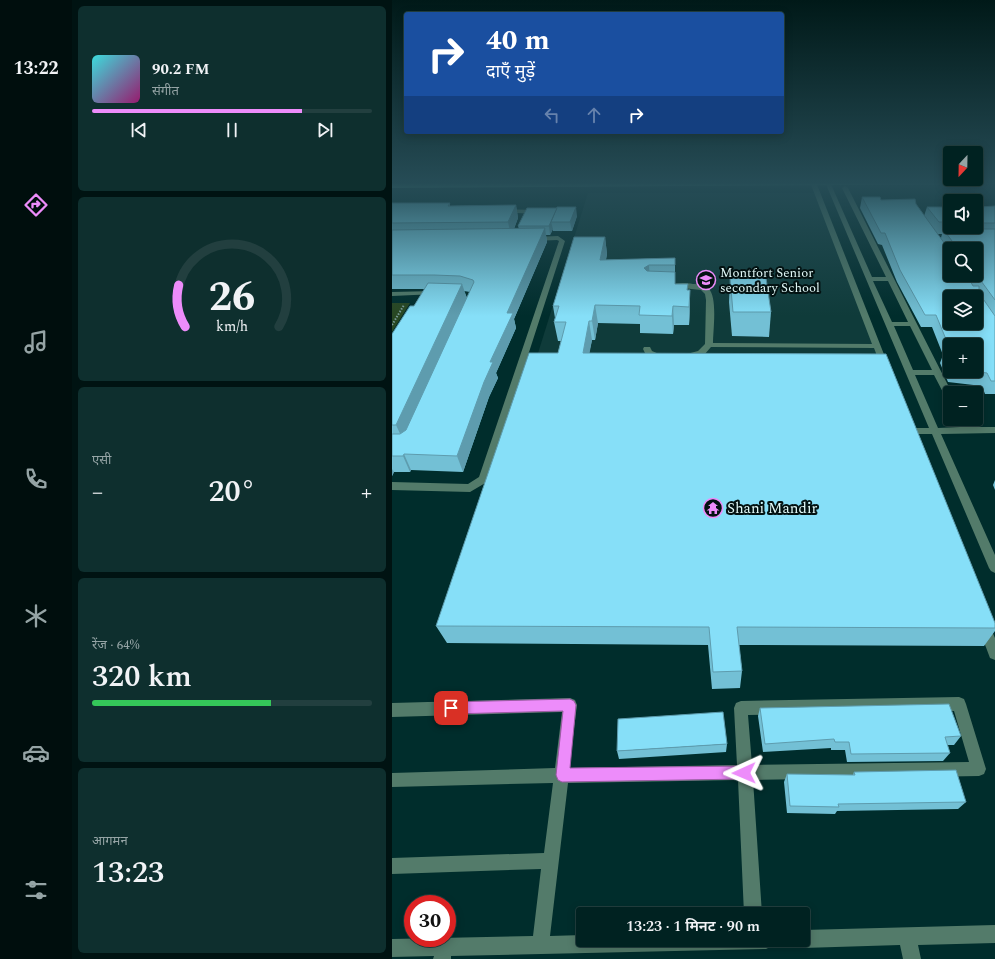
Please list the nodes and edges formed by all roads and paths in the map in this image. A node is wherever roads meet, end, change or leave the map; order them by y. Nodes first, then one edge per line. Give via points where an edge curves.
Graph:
1 (831, 227) edge
2 (855, 227) edge
3 (855, 227) edge
4 (529, 239) edge
5 (862, 240) junction
6 (869, 279) junction
7 (891, 279) junction
8 (665, 286) edge
9 (441, 293) edge
10 (392, 294) edge
11 (401, 304) dead end
12 (889, 324) junction
13 (913, 324) junction
14 (392, 325) edge
15 (709, 345) junction
16 (877, 346) junction
17 (647, 349) dead end
18 (937, 372) junction
19 (910, 373) junction
20 (888, 374) edge
21 (944, 386) edge
22 (964, 426) edge
23 (935, 430) junction
24 (966, 430) junction
25 (995, 430) edge
26 (909, 431) edge
27 (392, 486) edge
28 (995, 568) edge
29 (981, 617) edge
30 (995, 654) edge
31 (392, 710) edge
32 (744, 773) junction
33 (562, 775) junction
34 (392, 780) edge
35 (550, 861) junction
36 (392, 866) edge
37 (753, 907) edge
38 (995, 934) edge
39 (907, 936) junction
40 (810, 939) edge
41 (576, 945) edge
42 (540, 946) junction
43 (392, 948) edge
44 (443, 953) edge
45 (912, 959) edge

1 - 16 street
2 - 5 street
3 - 5 street
4 - 27 street via 558,238 562,241 483,479 470,488
5 - 6 street
5 - 7 street
6 - 7 street
6 - 12 street
7 - 13 street
8 - 15 street via 705,288 709,304
9 - 10 street via 424,296
11 - 14 path via 404,306 403,309
12 - 13 street
12 - 19 street
13 - 18 street
15 - 16 street
15 - 17 street via 702,353 672,357 654,355
16 - 20 street
18 - 19 street
18 - 21 street
19 - 23 street
22 - 24 street
23 - 24 street
23 - 26 street
23 - 28 street
24 - 25 street
29 - 30 street
31 - 33 street via 570,705
32 - 32 street via 846,771 979,769 959,704 741,708
32 - 33 street
32 - 37 street
33 - 34 street
33 - 35 street
35 - 36 street
35 - 42 street
38 - 39 street
39 - 40 street
39 - 45 street
41 - 42 street
42 - 44 street
43 - 44 street

